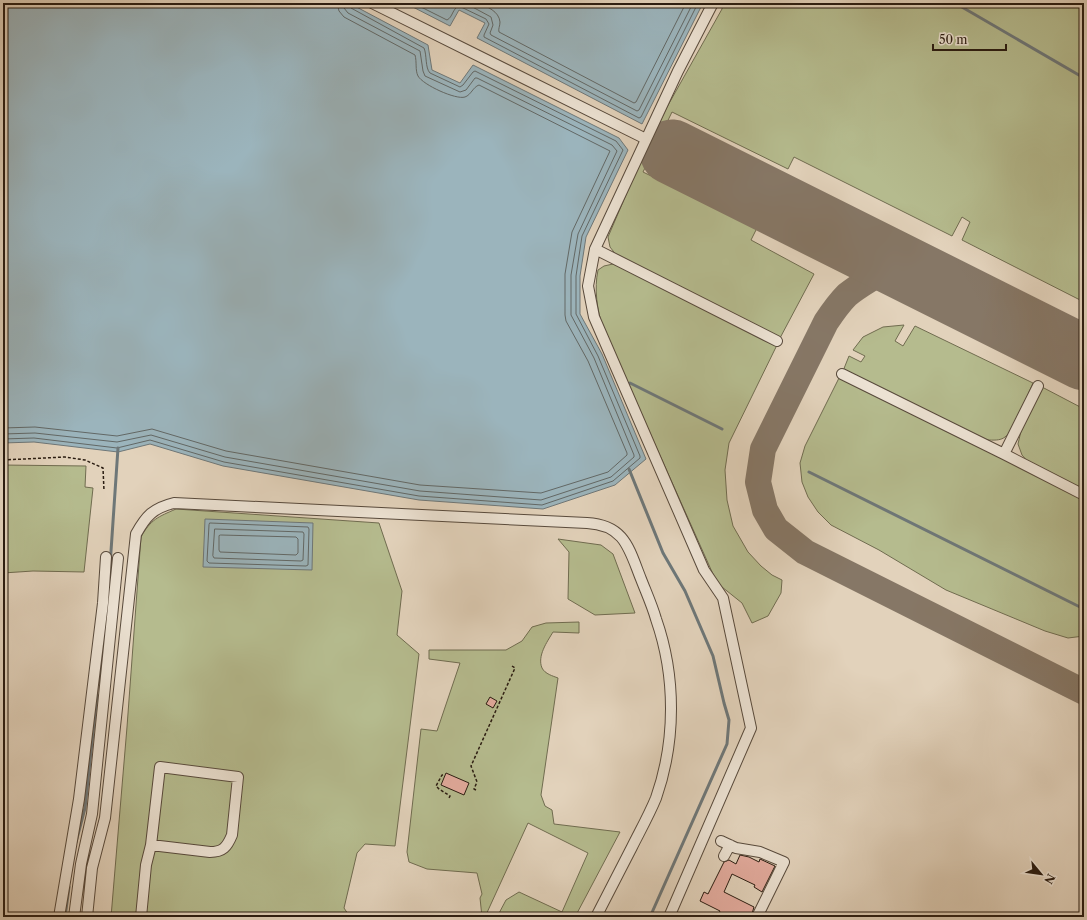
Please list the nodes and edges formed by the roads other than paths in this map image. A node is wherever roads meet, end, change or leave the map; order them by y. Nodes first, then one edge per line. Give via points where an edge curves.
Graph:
1 (372, 3) edge
2 (713, 3) edge
3 (646, 139) junction
4 (595, 249) junction
5 (778, 341) dead end
6 (842, 374) dead end
7 (1038, 386) dead end
8 (1004, 454) junction
9 (1084, 495) edge
10 (106, 557) dead end
11 (118, 558) dead end
12 (151, 845) junction
13 (724, 856) dead end
14 (59, 917) edge
15 (74, 917) edge
16 (87, 917) edge
17 (140, 917) edge
18 (596, 917) edge
19 (669, 917) edge
20 (757, 917) edge

1 - 3 street
2 - 3 street
3 - 4 street
4 - 5 street
4 - 19 street via 588,286 594,317 704,570 723,598 751,728
6 - 8 street
7 - 8 street
8 - 9 street
10 - 14 street via 103,603 80,792 66,854
11 - 15 street via 92,814 81,864
12 - 12 street via 160,768 238,777 232,835 224,849 210,852
12 - 17 street
13 - 20 street via 726,843 736,848 760,852 784,862
16 - 18 street via 92,868 105,818 136,534 143,520 153,511 174,503 594,523 610,527 620,535 628,546 657,619 667,659 670,737 656,798

